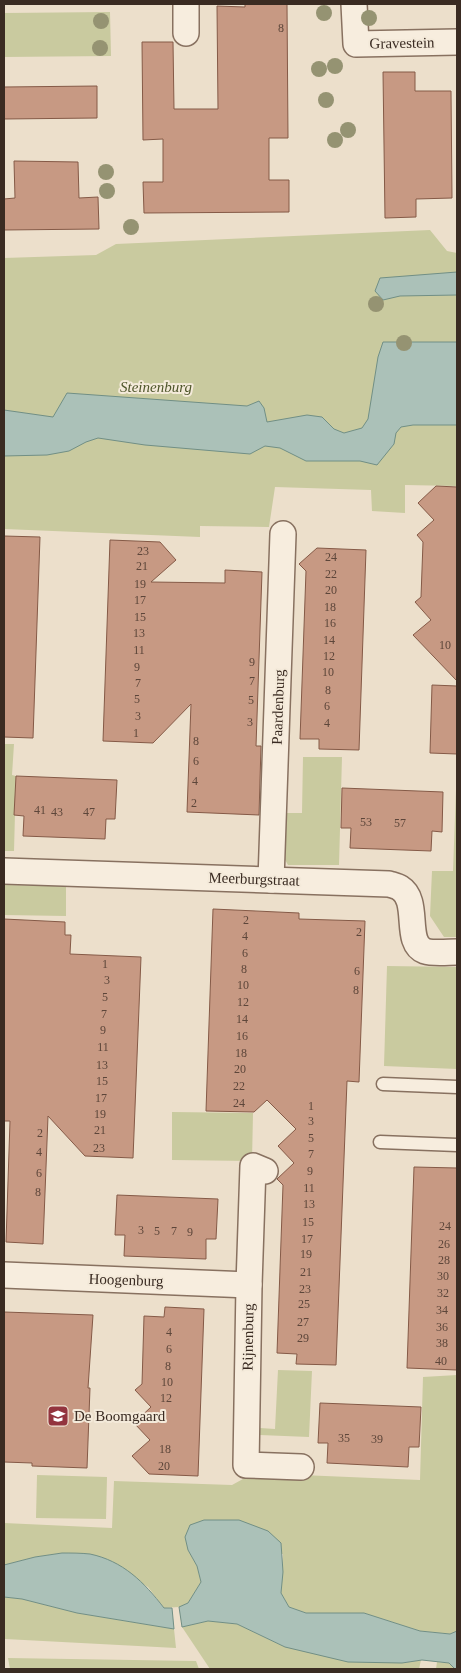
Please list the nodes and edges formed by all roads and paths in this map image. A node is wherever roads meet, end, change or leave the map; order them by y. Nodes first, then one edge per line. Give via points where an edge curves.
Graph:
1 (186, 4) edge
2 (354, 4) edge
3 (186, 33) dead end
4 (457, 42) edge
5 (283, 534) dead end
6 (4, 871) edge
7 (271, 880) junction
8 (457, 952) edge
9 (383, 1084) dead end
10 (457, 1087) edge
11 (380, 1142) dead end
12 (457, 1145) edge
13 (265, 1171) dead end
14 (4, 1275) edge
15 (249, 1285) junction
16 (301, 1467) dead end

1 - 3 street
2 - 4 street, Gravestein via 356,44
5 - 7 street, Paardenburg
6 - 7 street, Meerburgstraat
7 - 8 street, Meerburgstraat via 400,887 410,902 414,938 418,946 426,951
9 - 10 lane
11 - 12 lane
13 - 15 street, Rijnenburg via 253,1166
14 - 15 street, Hoogenburg
15 - 16 street, Rijnenburg via 246,1465

